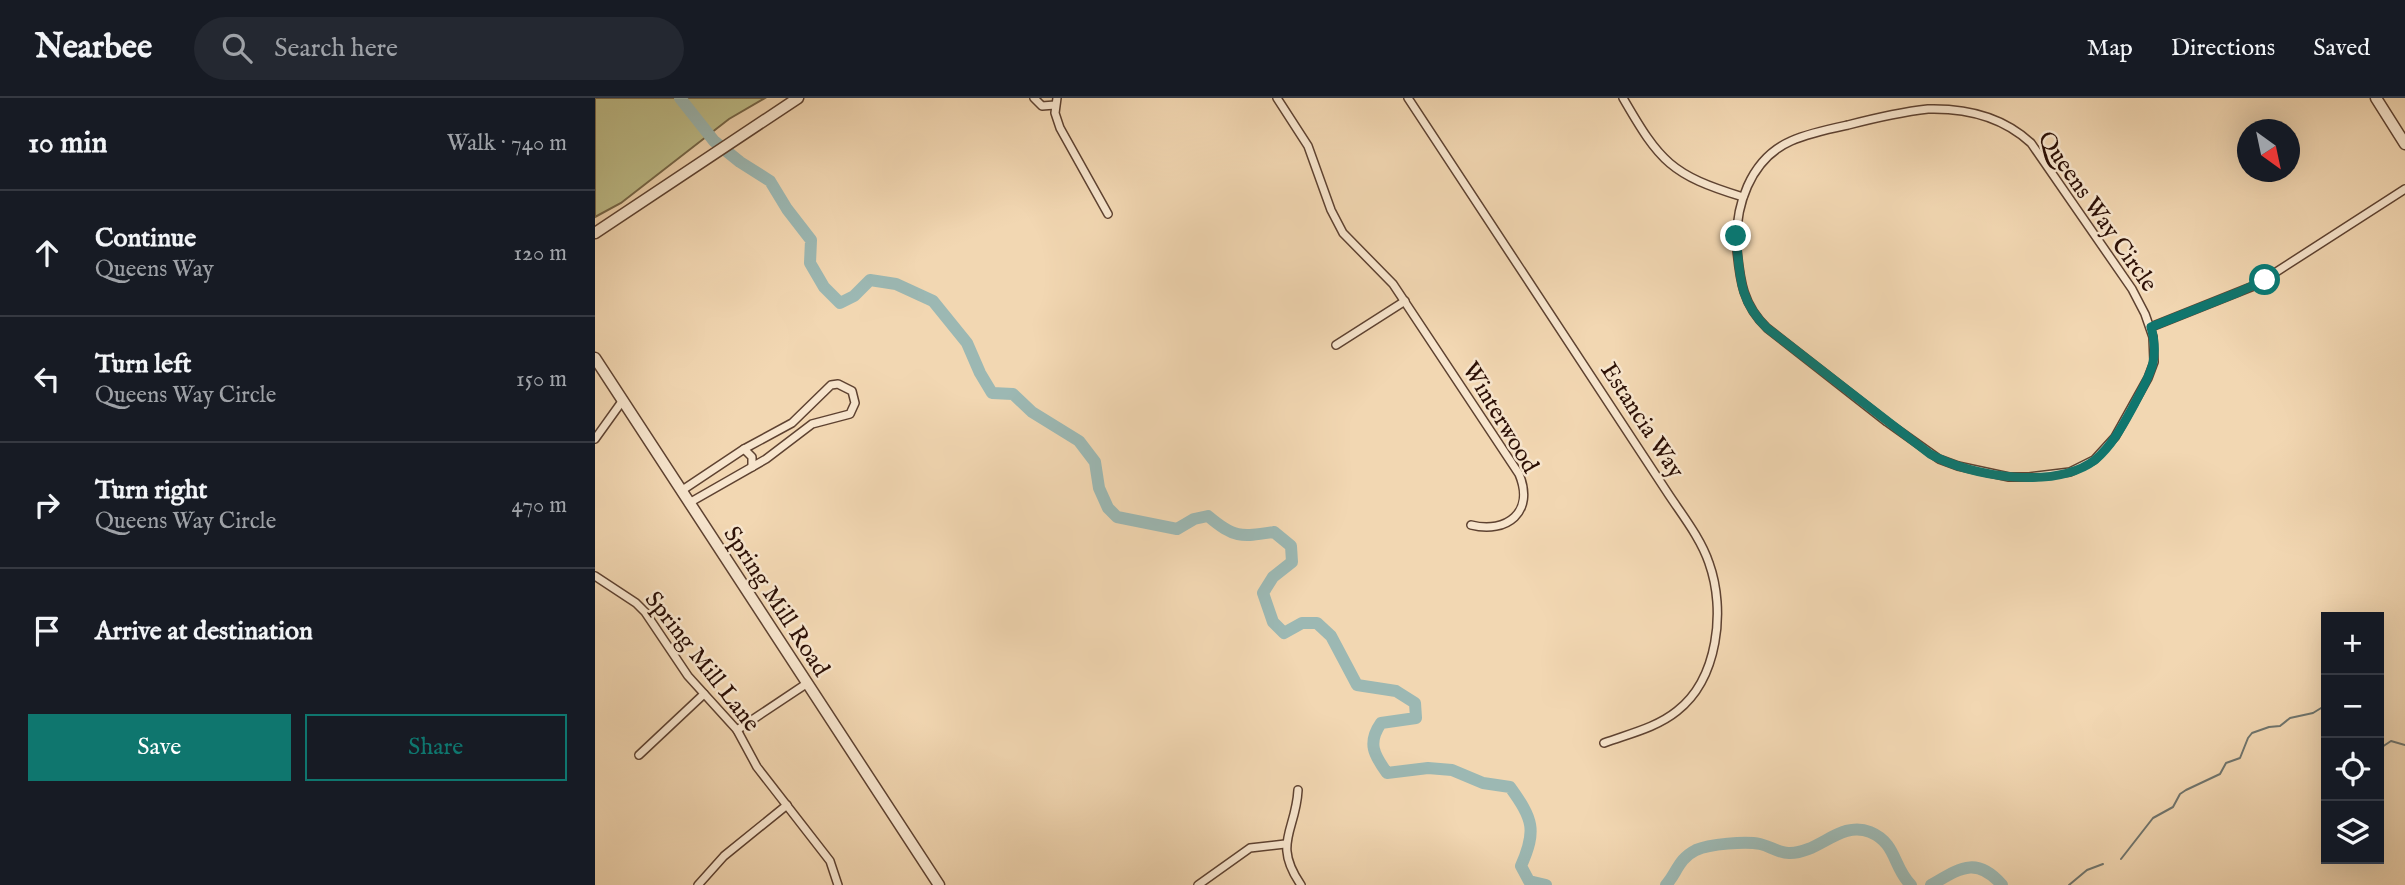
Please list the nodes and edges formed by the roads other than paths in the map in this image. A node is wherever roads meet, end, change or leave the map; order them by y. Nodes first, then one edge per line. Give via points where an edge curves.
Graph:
1 (798, 98) edge
2 (1034, 98) edge
3 (1277, 98) edge
4 (1408, 98) edge
5 (1623, 98) edge
6 (2376, 98) edge
7 (1056, 102) edge
8 (2405, 144) edge
9 (2405, 189) edge
10 (1744, 197) junction
11 (1108, 214) dead end
12 (595, 233) edge
13 (1405, 301) junction
14 (2151, 327) junction
15 (1336, 345) dead end
16 (595, 358) edge
17 (623, 400) junction
18 (595, 439) edge
19 (744, 449) junction
20 (752, 467) junction
21 (681, 491) junction
22 (689, 503) junction
23 (1471, 525) dead end
24 (595, 576) edge
25 (806, 684) junction
26 (704, 695) junction
27 (737, 730) junction
28 (1604, 743) dead end
29 (639, 755) dead end
30 (1298, 790) dead end
31 (787, 805) junction
32 (1285, 844) junction
33 (698, 885) edge
34 (838, 885) edge
35 (936, 885) edge
36 (1198, 885) edge
37 (1301, 885) edge

1 - 12 street
2 - 7 street via 1042,106
3 - 13 street, Winterwood via 1308,146 1343,233
4 - 28 street, Estancia Way via 1709,563 1717,596 1716,636 1697,686 1666,719
5 - 10 street via 1649,143 1671,166 1694,180
6 - 8 street
7 - 11 street via 1060,128
9 - 14 street via 2256,285
10 - 14 street, Queens Way Circle via 1765,159 1804,136 1913,111 1946,109 1987,116 2017,131 2039,153 2132,289
10 - 14 street, Queens Way Circle via 1736,236 1742,290 1751,311 1887,422 1949,463 2009,477 2057,475 2086,466 2108,447 2148,378 2155,355
13 - 15 street
13 - 23 street, Winterwood via 1521,480 1523,500 1514,519 1499,527
16 - 17 street, Spring Mill Road
17 - 18 street
17 - 21 street, Spring Mill Road
19 - 20 street via 752,457
19 - 20 street via 792,423 831,385 847,386 855,396 850,414 812,424
19 - 21 street
20 - 22 street
21 - 22 street, Spring Mill Road
22 - 25 street, Spring Mill Road
24 - 26 street, Spring Mill Lane via 645,612
25 - 27 street
25 - 35 street, Spring Mill Road
26 - 27 street, Spring Mill Lane
26 - 29 street
27 - 31 street, Spring Mill Lane via 757,767
30 - 32 street via 1297,810
31 - 33 street via 724,856
31 - 34 street, Spring Mill Lane via 831,861
32 - 36 street via 1250,848
32 - 37 street

